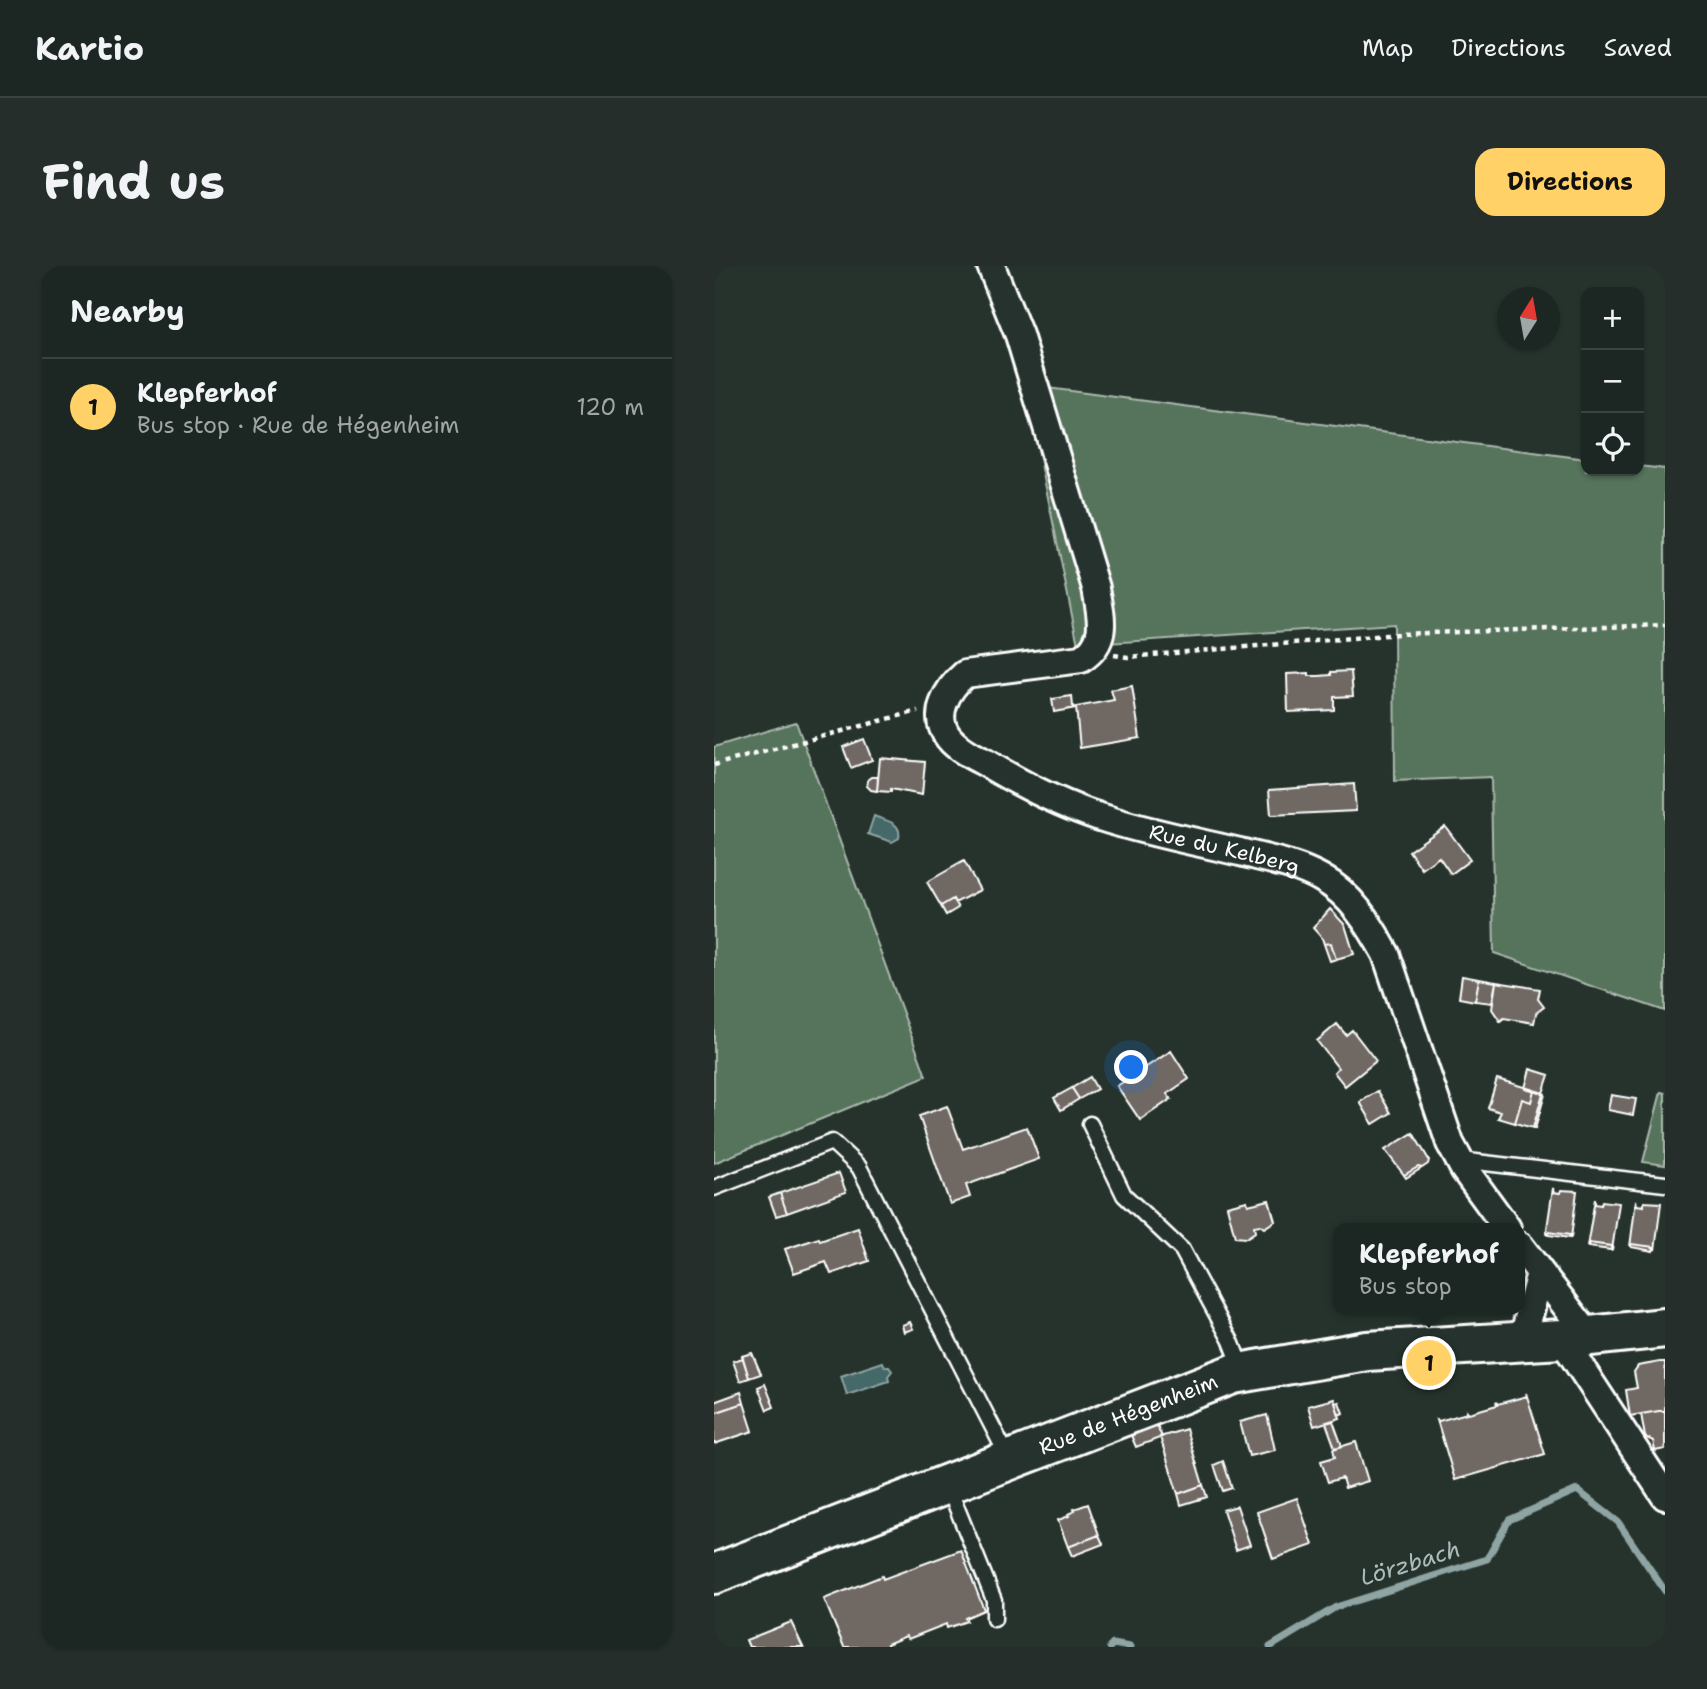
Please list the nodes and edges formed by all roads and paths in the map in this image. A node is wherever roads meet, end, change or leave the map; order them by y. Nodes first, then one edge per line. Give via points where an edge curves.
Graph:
1 (991, 266) edge
2 (1665, 625) edge
3 (1093, 651) junction
4 (942, 705) junction
5 (714, 765) edge
6 (1090, 1124) dead end
7 (1459, 1160) junction
8 (1665, 1184) edge
9 (714, 1188) edge
10 (1503, 1223) edge
11 (1525, 1253) edge
12 (1540, 1273) junction
13 (1665, 1328) edge
14 (1576, 1337) junction
15 (1517, 1342) junction
16 (1242, 1372) junction
17 (1010, 1460) junction
18 (947, 1484) junction
19 (1665, 1496) edge
20 (716, 1568) edge
21 (993, 1619) dead end

1 - 3 street via 1019,335 1096,588 1101,620 1099,642
2 - 3 path via 1399,634 1128,657
3 - 4 street via 1081,659 965,674
4 - 5 path
4 - 7 street, Rue du Kelberg via 948,738 1051,799 1101,818 1279,862 1339,890 1372,927 1386,954
6 - 16 lane via 1124,1195 1182,1250
7 - 8 lane
7 - 10 street, Rue du Kelberg
9 - 17 lane via 832,1142 859,1167
11 - 12 street
12 - 14 street
12 - 15 street via 1526,1327
13 - 14 main road, Rue de Hégenheim
14 - 15 main road, Rue de Hégenheim
14 - 19 street
15 - 16 main road, Rue de Hégenheim via 1367,1351
16 - 17 main road, Rue de Hégenheim
17 - 18 main road, Rue de Hégenheim
18 - 20 main road, Rue de Hégenheim
18 - 21 lane via 994,1600

